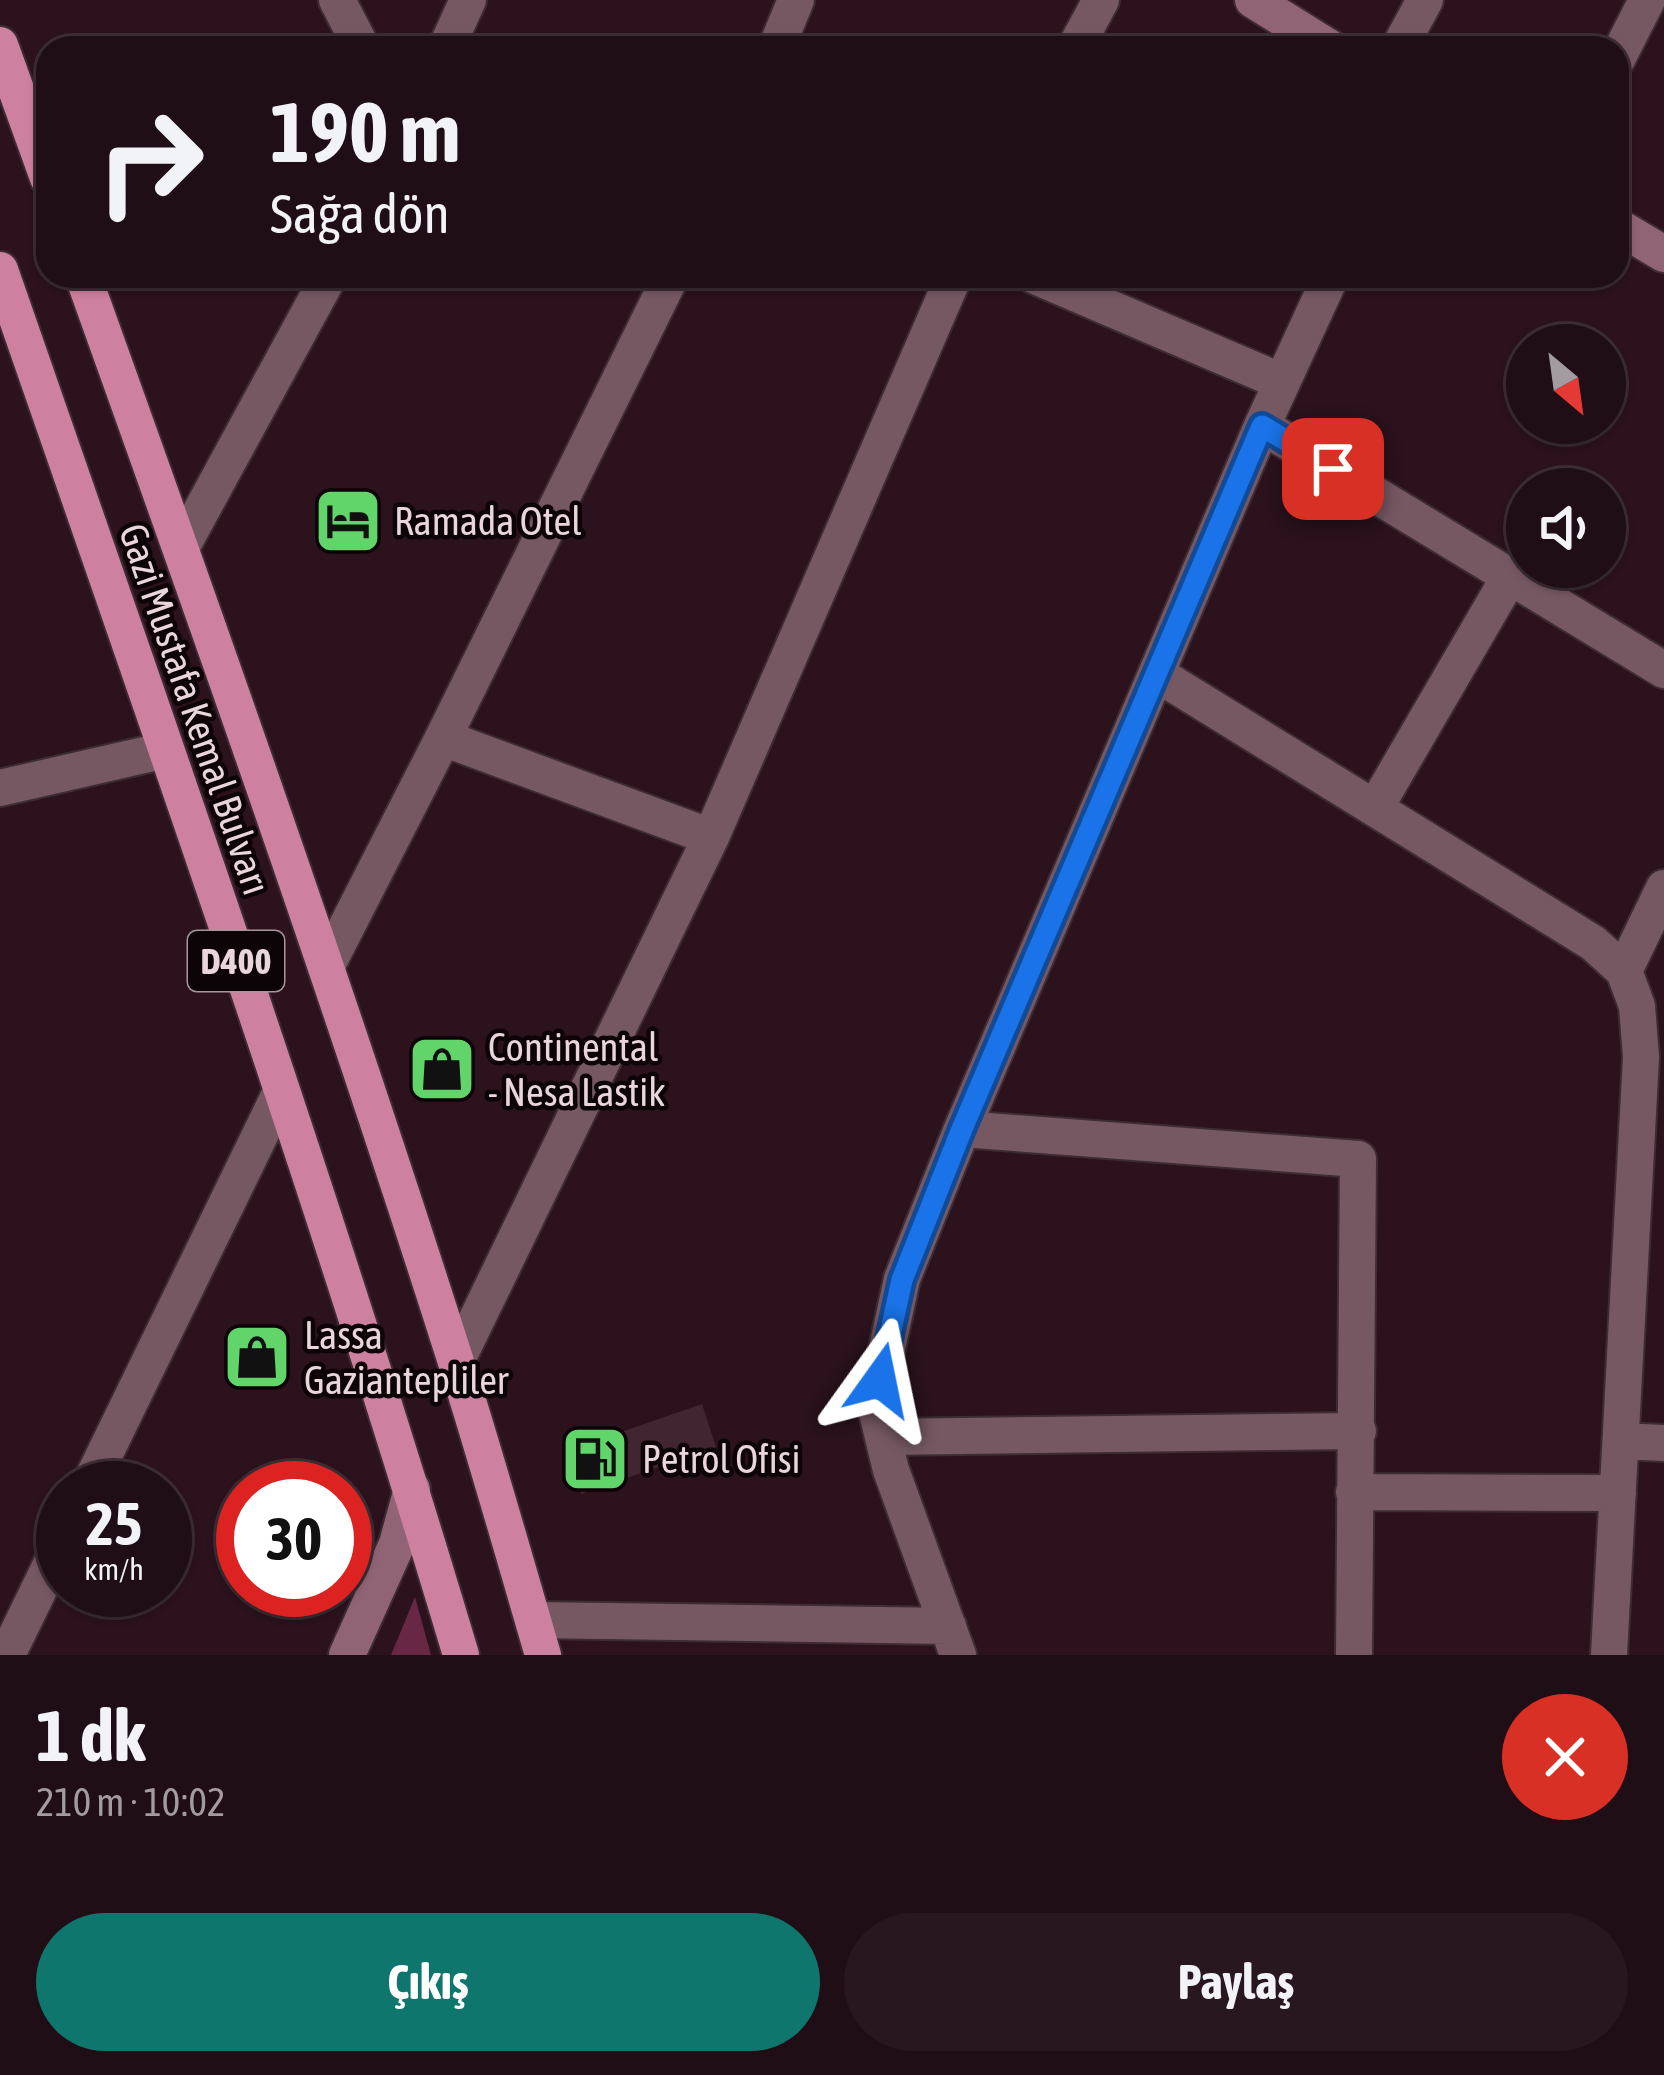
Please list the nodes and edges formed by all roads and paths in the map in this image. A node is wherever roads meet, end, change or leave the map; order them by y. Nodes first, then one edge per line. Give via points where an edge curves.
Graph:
1 (338, 0) edge
2 (468, 0) edge
3 (796, 0) edge
4 (1101, 0) edge
5 (1253, 0) edge
6 (1426, 0) edge
7 (1647, 0) edge
8 (356, 36) edge
9 (452, 36) edge
10 (781, 36) edge
11 (1082, 36) edge
12 (1311, 36) edge
13 (1406, 36) edge
14 (1629, 36) edge
15 (0, 45) edge
16 (36, 145) edge
17 (1629, 233) edge
18 (1664, 254) edge
19 (0, 270) edge
20 (87, 288) edge
21 (322, 288) edge
22 (665, 288) edge
23 (949, 288) edge
24 (1063, 288) edge
25 (1325, 288) edge
26 (1282, 382) junction
27 (1262, 426) junction
28 (181, 548) junction
29 (1506, 574) edge
30 (1506, 583) edge
31 (1530, 588) edge
32 (1664, 670) edge
33 (1157, 674) junction
34 (443, 738) junction
35 (166, 750) junction
36 (0, 788) edge
37 (1375, 808) junction
38 (711, 837) junction
39 (1664, 888) edge
40 (326, 967) junction
41 (1624, 971) junction
42 (280, 1092) junction
43 (962, 1129) junction
44 (1650, 1160) edge
45 (456, 1362) junction
46 (1358, 1431) junction
47 (884, 1436) junction
48 (1621, 1441) junction
49 (1664, 1443) edge
50 (101, 1461) edge
51 (412, 1489) junction
52 (1354, 1492) junction
53 (1618, 1493) junction
54 (36, 1595) edge
55 (538, 1638) edge
56 (953, 1640) edge
57 (7, 1655) edge
58 (347, 1655) edge
59 (461, 1655) edge
60 (1354, 1655) edge
61 (1610, 1655) edge

1 - 8 street
2 - 9 street
3 - 10 street
4 - 11 street
5 - 12 street
6 - 13 street
7 - 14 street
15 - 16 highway
17 - 18 street
19 - 35 highway, Gazi Mustafa Kemal Bulvarı / D400
20 - 28 highway, Gazi Mustafa Kemal Bulvarı / D400
21 - 28 street
22 - 34 street
23 - 38 street
24 - 26 street
25 - 26 street
26 - 27 street
27 - 29 street
27 - 33 street
28 - 40 highway, Gazi Mustafa Kemal Bulvarı / D400
30 - 37 street
31 - 32 street
33 - 37 street
33 - 43 street
34 - 38 street
34 - 40 street
35 - 36 street
35 - 42 highway, Gazi Mustafa Kemal Bulvarı / D400
37 - 41 street
38 - 45 street
39 - 41 street
40 - 45 highway, Gazi Mustafa Kemal Bulvarı / D400
41 - 44 street via 1637,1006
42 - 50 street
42 - 51 highway, Gazi Mustafa Kemal Bulvarı / D400
43 - 46 street via 1358,1159
43 - 47 street via 902,1280 875,1404
44 - 48 street
45 - 55 highway, Gazi Mustafa Kemal Bulvarı / D400
46 - 47 street
46 - 52 street
47 - 56 street
48 - 49 street
48 - 53 street
51 - 58 street via 397,1544
51 - 59 highway, Gazi Mustafa Kemal Bulvarı / D400
52 - 53 street
52 - 60 street
53 - 61 street
54 - 57 street
55 - 56 street

